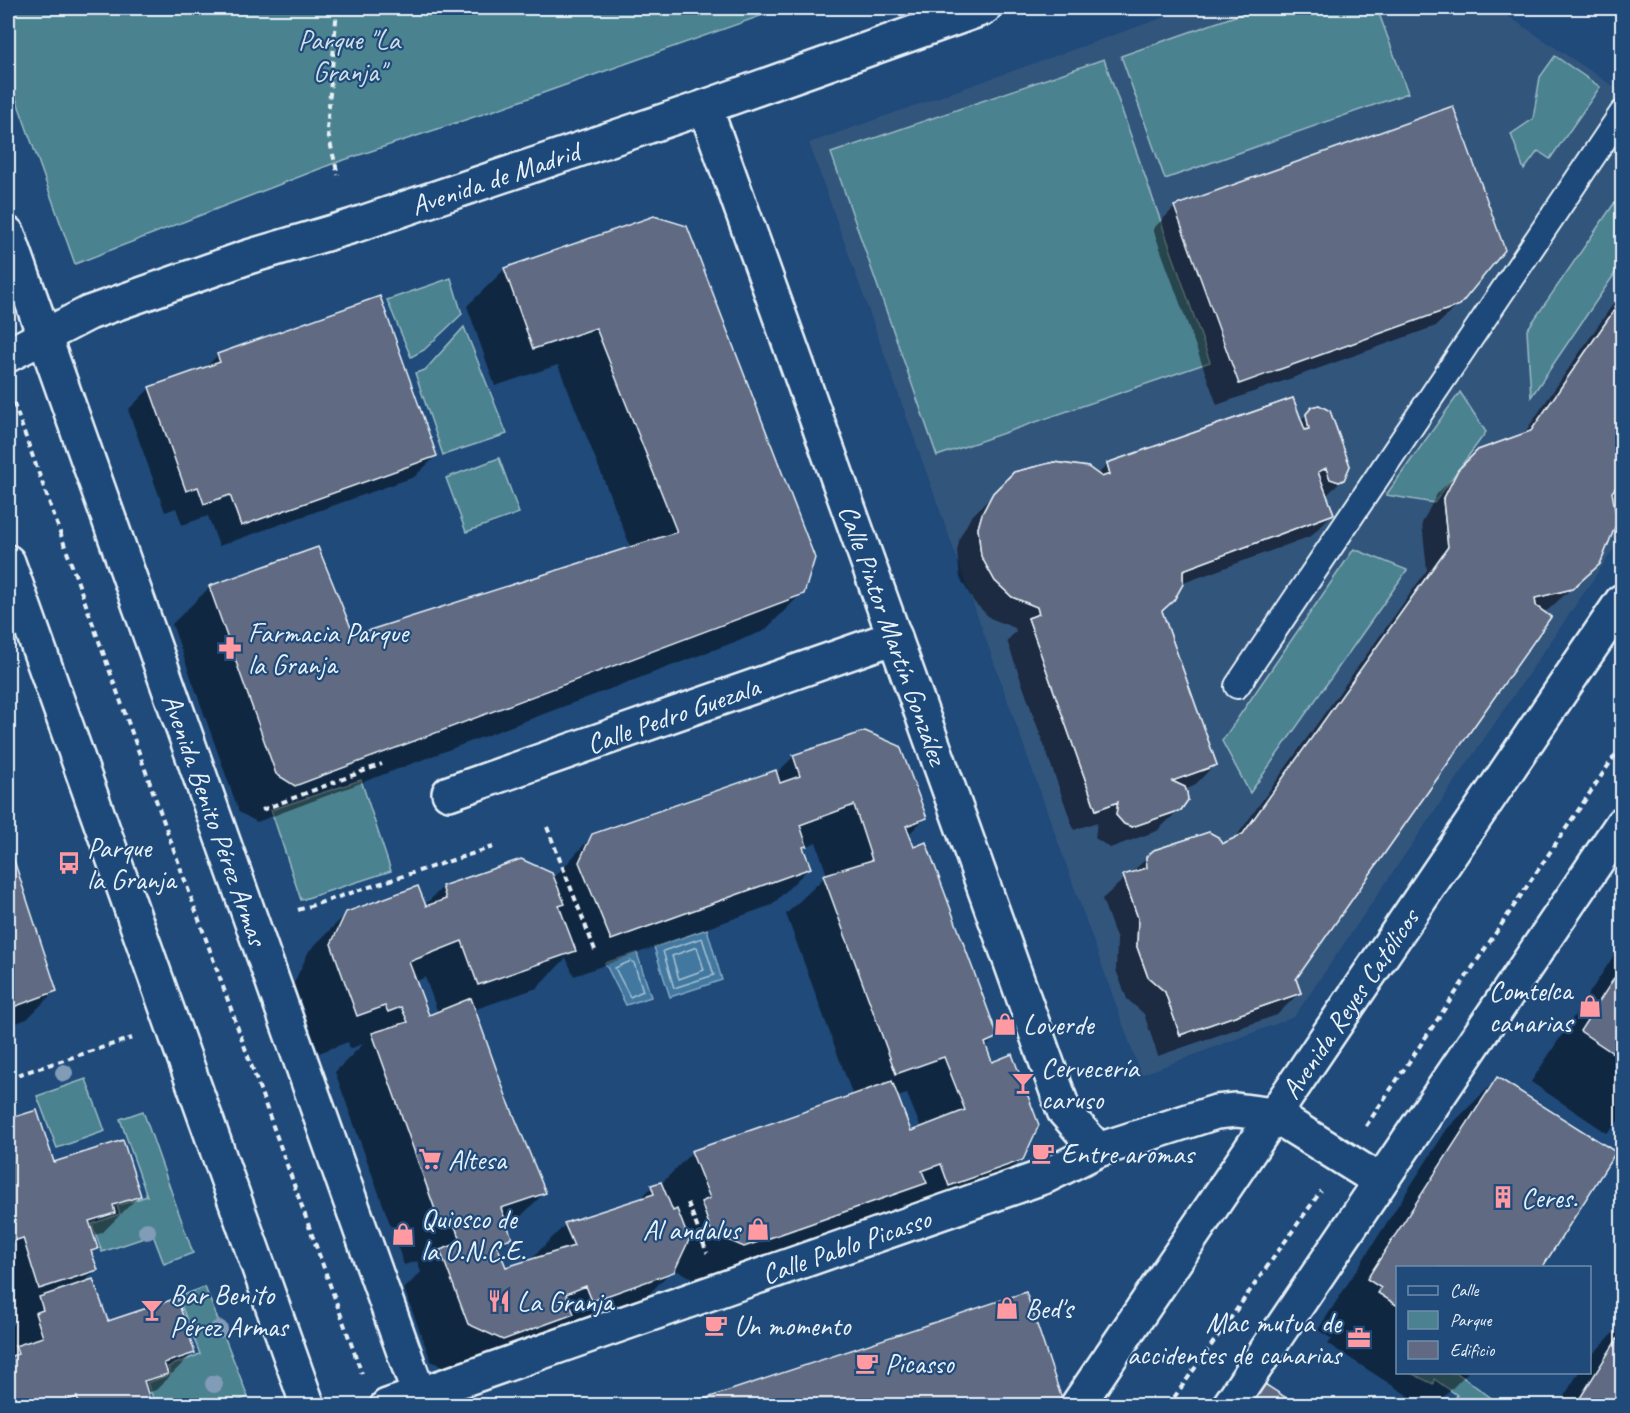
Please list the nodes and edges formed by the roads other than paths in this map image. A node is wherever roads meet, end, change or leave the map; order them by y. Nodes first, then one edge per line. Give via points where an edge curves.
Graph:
1 (984, 8) edge
2 (705, 107) junction
3 (1623, 113) edge
4 (8, 234) edge
5 (44, 338) junction
6 (8, 355) edge
7 (8, 562) edge
8 (1623, 601) edge
9 (896, 638) junction
10 (1237, 686) dead end
11 (449, 793) dead end
12 (1623, 824) edge
13 (1274, 1115) junction
14 (1098, 1150) junction
15 (1380, 1182) junction
16 (376, 1395) edge
17 (421, 1400) edge
18 (308, 1406) edge
19 (1077, 1406) edge
20 (1229, 1406) edge

1 - 2 street, Avenida de Madrid
2 - 5 street, Avenida de Madrid via 204,272 89,313
2 - 9 street, Calle Pintor Martín González
3 - 10 lane
4 - 5 street, Avenida Benito Pérez Armas
5 - 6 street, Avenida de Madrid
5 - 17 street, Avenida Benito Pérez Armas
7 - 18 street
8 - 13 street, Avenida Reyes Católicos
9 - 11 street, Calle Pedro Guezala
9 - 14 street, Calle Pintor Martín González via 1064,1111
12 - 15 street
13 - 14 street, Calle Pablo Picasso via 1236,1110 1216,1112
13 - 15 street
13 - 19 street, Avenida Reyes Católicos
14 - 17 street, Calle Pablo Picasso via 1046,1176
15 - 20 street
16 - 17 street, Calle Pablo Picasso

